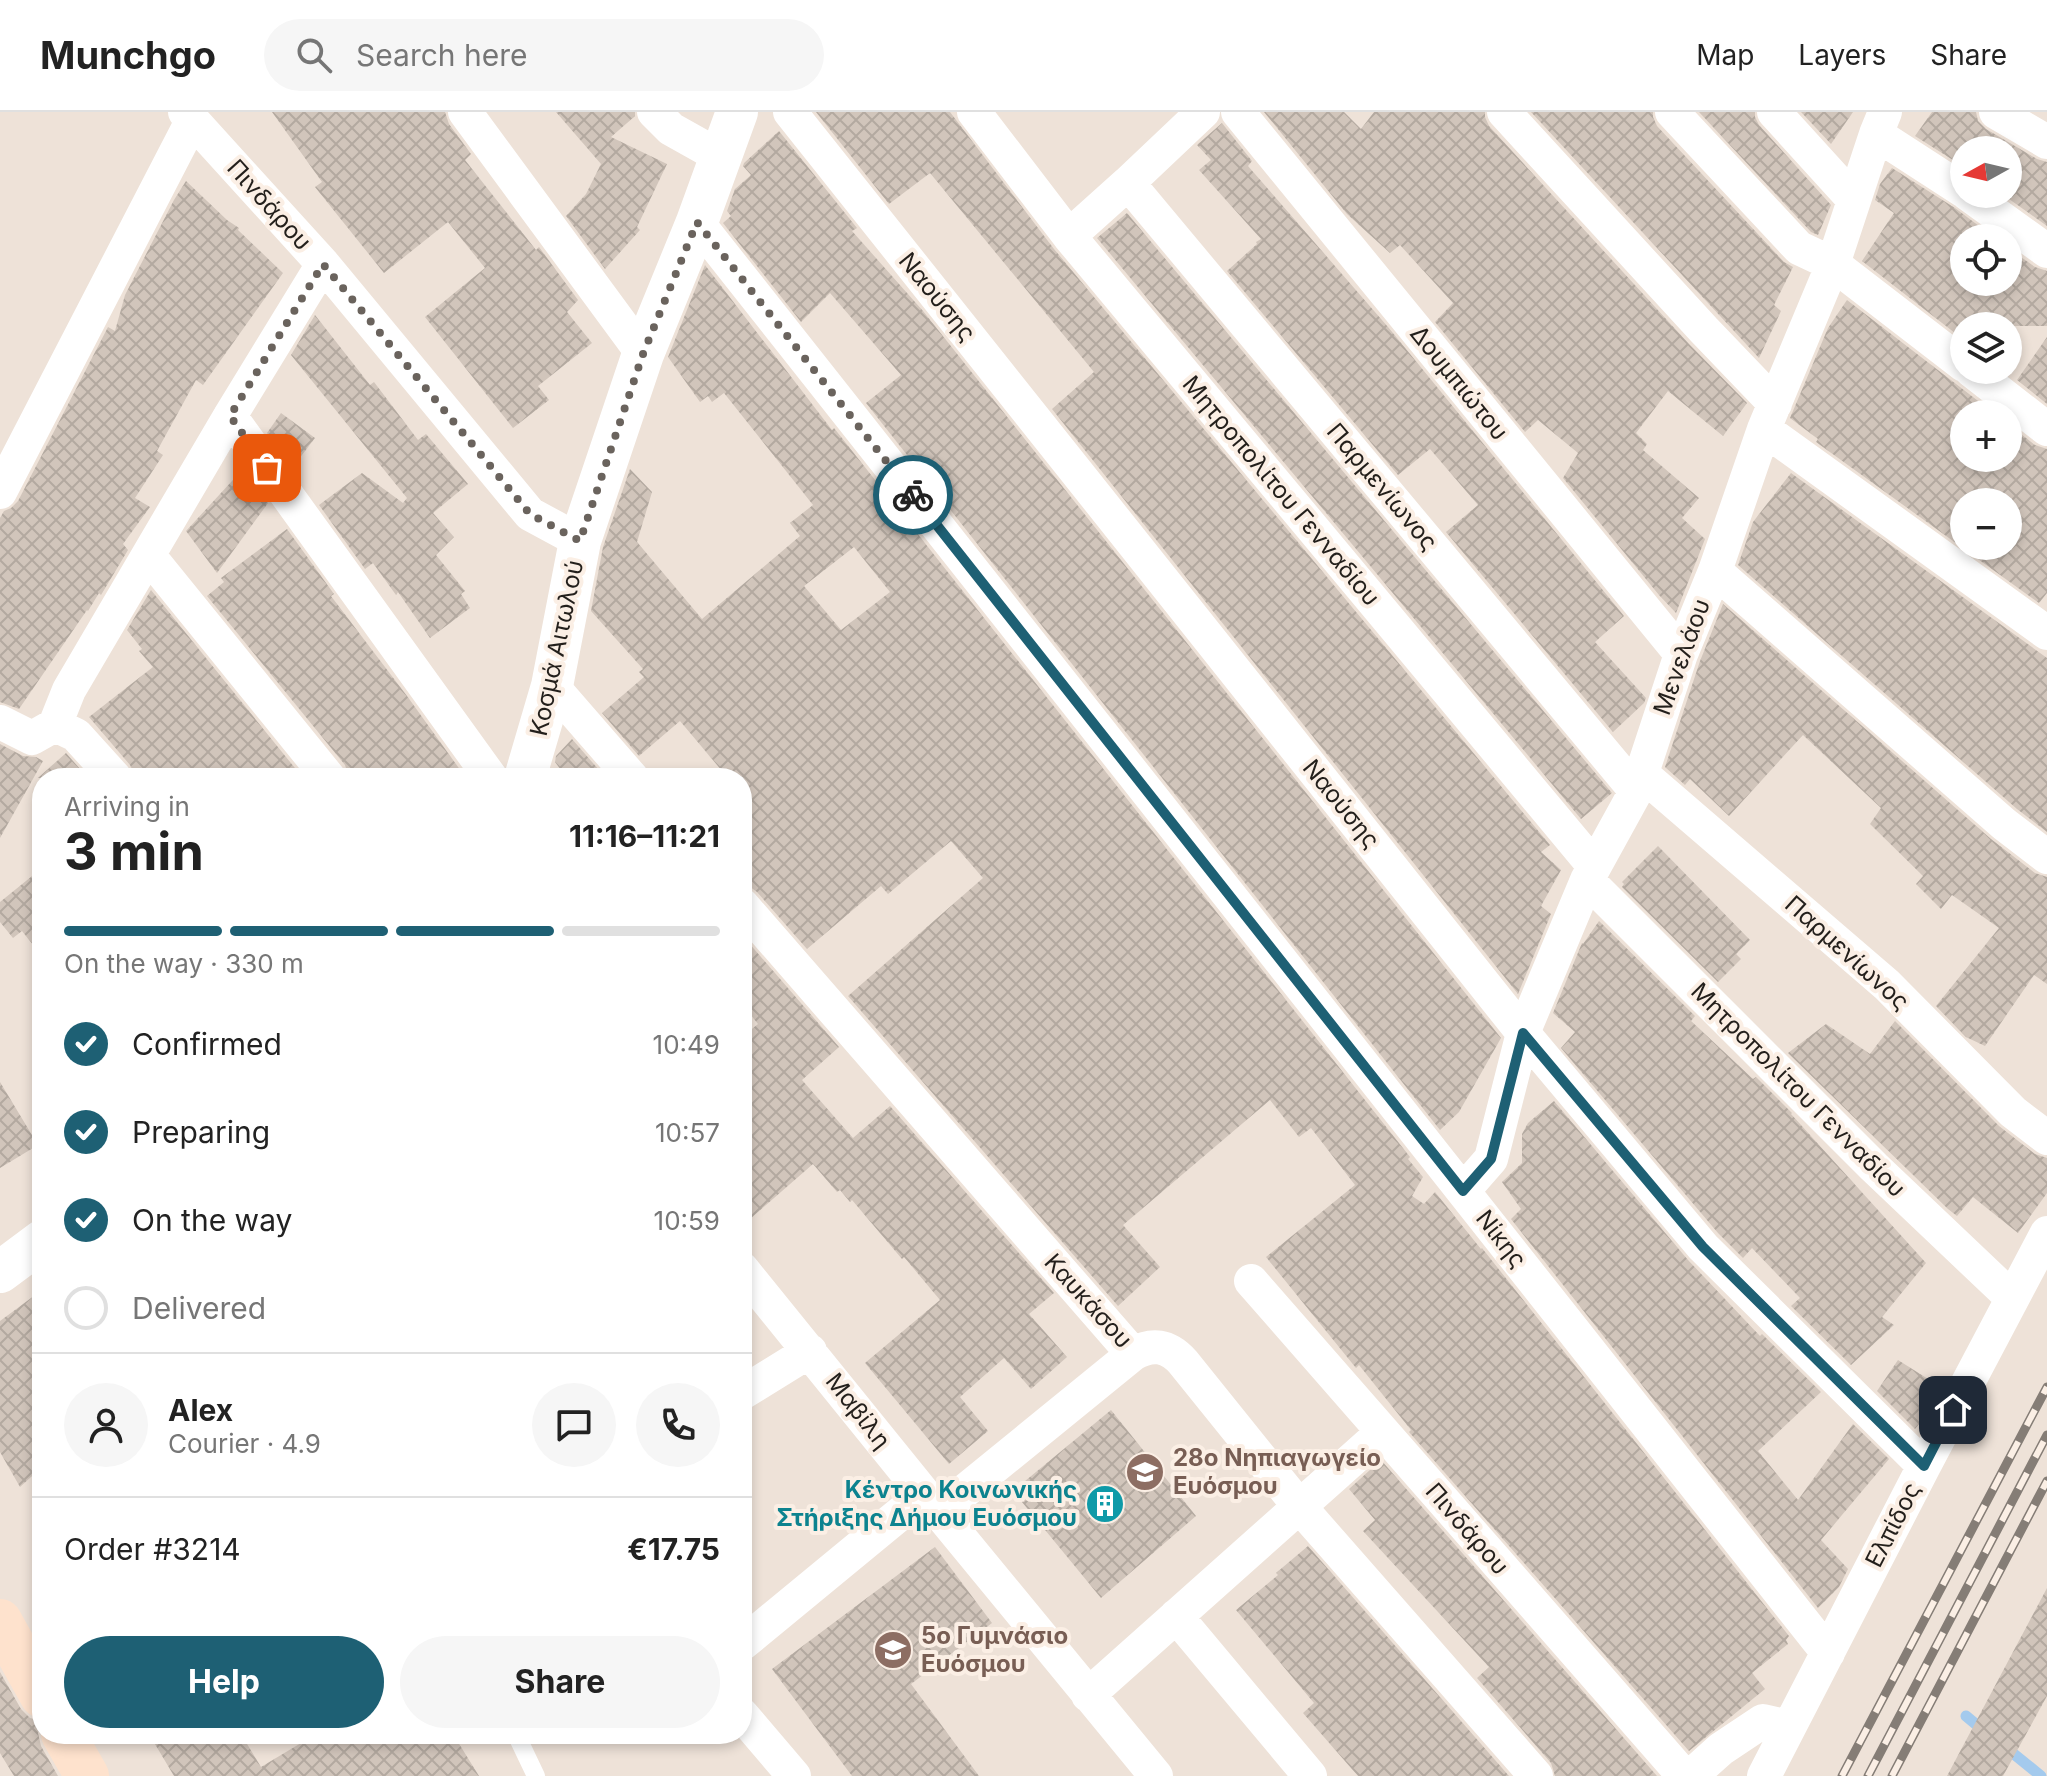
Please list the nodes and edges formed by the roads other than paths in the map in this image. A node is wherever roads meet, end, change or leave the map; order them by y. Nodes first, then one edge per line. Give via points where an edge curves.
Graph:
1 (465, 112) edge
2 (654, 112) edge
3 (737, 112) edge
4 (790, 112) edge
5 (974, 112) edge
6 (1203, 112) edge
7 (1238, 112) edge
8 (1504, 112) edge
9 (1672, 112) edge
10 (1774, 112) edge
11 (1996, 112) edge
12 (189, 116) edge
13 (1880, 123) edge
14 (2047, 142) edge
15 (721, 157) junction
16 (1950, 180) edge
17 (1128, 183) junction
18 (1854, 200) junction
19 (1987, 208) edge
20 (697, 222) junction
21 (1069, 236) junction
22 (2047, 251) edge
23 (323, 264) junction
24 (1833, 264) junction
25 (643, 354) junction
26 (1950, 354) edge
27 (1989, 384) edge
28 (230, 416) junction
29 (1770, 416) junction
30 (2047, 429) edge
31 (0, 492) edge
32 (580, 541) junction
33 (149, 556) junction
34 (1715, 571) junction
35 (2047, 633) edge
36 (1681, 654) junction
37 (552, 686) junction
38 (0, 722) edge
39 (55, 725) junction
40 (106, 768) edge
41 (321, 768) edge
42 (484, 768) edge
43 (528, 768) edge
44 (623, 768) edge
45 (1639, 782) junction
46 (2047, 857) edge
47 (1591, 873) junction
48 (752, 916) edge
49 (1523, 1033) junction
50 (2047, 1138) edge
51 (1463, 1191) junction
52 (2047, 1233) edge
53 (32, 1248) edge
54 (0, 1272) edge
55 (752, 1281) edge
56 (1251, 1281) dead end
57 (2012, 1298) junction
58 (810, 1351) junction
59 (1133, 1354) junction
60 (752, 1387) edge
61 (1383, 1432) junction
62 (1924, 1466) junction
63 (931, 1503) junction
64 (1299, 1506) junction
65 (1176, 1616) junction
66 (0, 1621) edge
67 (752, 1637) edge
68 (1828, 1653) junction
69 (32, 1678) edge
70 (1088, 1695) junction
71 (752, 1727) edge
72 (1789, 1727) junction
73 (69, 1744) edge
74 (521, 1744) edge
75 (87, 1776) edge
76 (536, 1776) edge
77 (794, 1776) edge
78 (1156, 1776) edge
79 (1310, 1776) edge
80 (1536, 1776) edge
81 (1684, 1776) edge
82 (1691, 1776) edge
83 (1764, 1776) edge

1 - 25 street
2 - 15 street via 671,129
3 - 15 street, Κοσμά Αιτωλού
4 - 49 street, Ναούσης
5 - 21 street, Μητροπολίτου Γενναδίου
6 - 17 street
7 - 36 street, Δουμπιώτου
8 - 29 street via 1704,330
9 - 24 street via 1799,248
10 - 18 street
11 - 14 street
12 - 23 street, Πινδάρου
12 - 31 street
13 - 16 street
13 - 18 street, Μενελάου
15 - 20 street, Κοσμά Αιτωλού
17 - 21 street
17 - 45 street, Παρμενίωνος
18 - 24 street, Μενελάου
19 - 22 street
20 - 25 street, Κοσμά Αιτωλού
20 - 51 street, Νίκης
21 - 47 street, Μητροπολίτου Γενναδίου
23 - 28 street
23 - 32 street, Πινδάρου via 530,514
24 - 26 street
24 - 29 street, Μενελάου
25 - 32 street, Κοσμά Αιτωλού
27 - 30 street
28 - 33 street
28 - 42 street
29 - 34 street, Μενελάου
29 - 35 street
32 - 37 street, Κοσμά Αιτωλού
33 - 39 street via 69,690
33 - 41 street
34 - 36 street, Μενελάου
34 - 46 street
36 - 45 street, Μενελάου
37 - 43 street, Κοσμά Αιτωλού
37 - 44 street
38 - 39 street via 32,738
39 - 40 street via 76,735
45 - 47 street, Μενελάου
45 - 50 street, Παρμενίωνος via 1887,985 2013,1112
47 - 49 street, Μενελάου
47 - 57 street, Μητροπολίτου Γενναδίου via 1874,1167
48 - 59 street, Καυκάσου
49 - 51 street, Μενελάου via 1491,1159
49 - 62 street, Ναούσης via 1703,1247
51 - 68 street, Νίκης
52 - 57 street, Ελπίδος
53 - 54 street
55 - 58 street, Μαβίλη
56 - 61 street, Πινδάρου
57 - 62 street, Ελπίδος
58 - 60 street
58 - 63 street, Μαβίλη
59 - 63 street
59 - 64 street, Καυκάσου via 1151,1346 1177,1356
61 - 64 street
61 - 81 street, Πινδάρου
62 - 68 street, Ελπίδος
63 - 67 street
63 - 70 street, Μαβίλη
64 - 65 street
64 - 80 street, Καυκάσου
65 - 70 street
65 - 79 street
66 - 69 main road
68 - 72 street, Ελπίδος
70 - 78 street, Μαβίλη
71 - 77 street
72 - 82 street via 1763,1721
72 - 83 street, Ελπίδος
73 - 75 main road
74 - 76 lane

